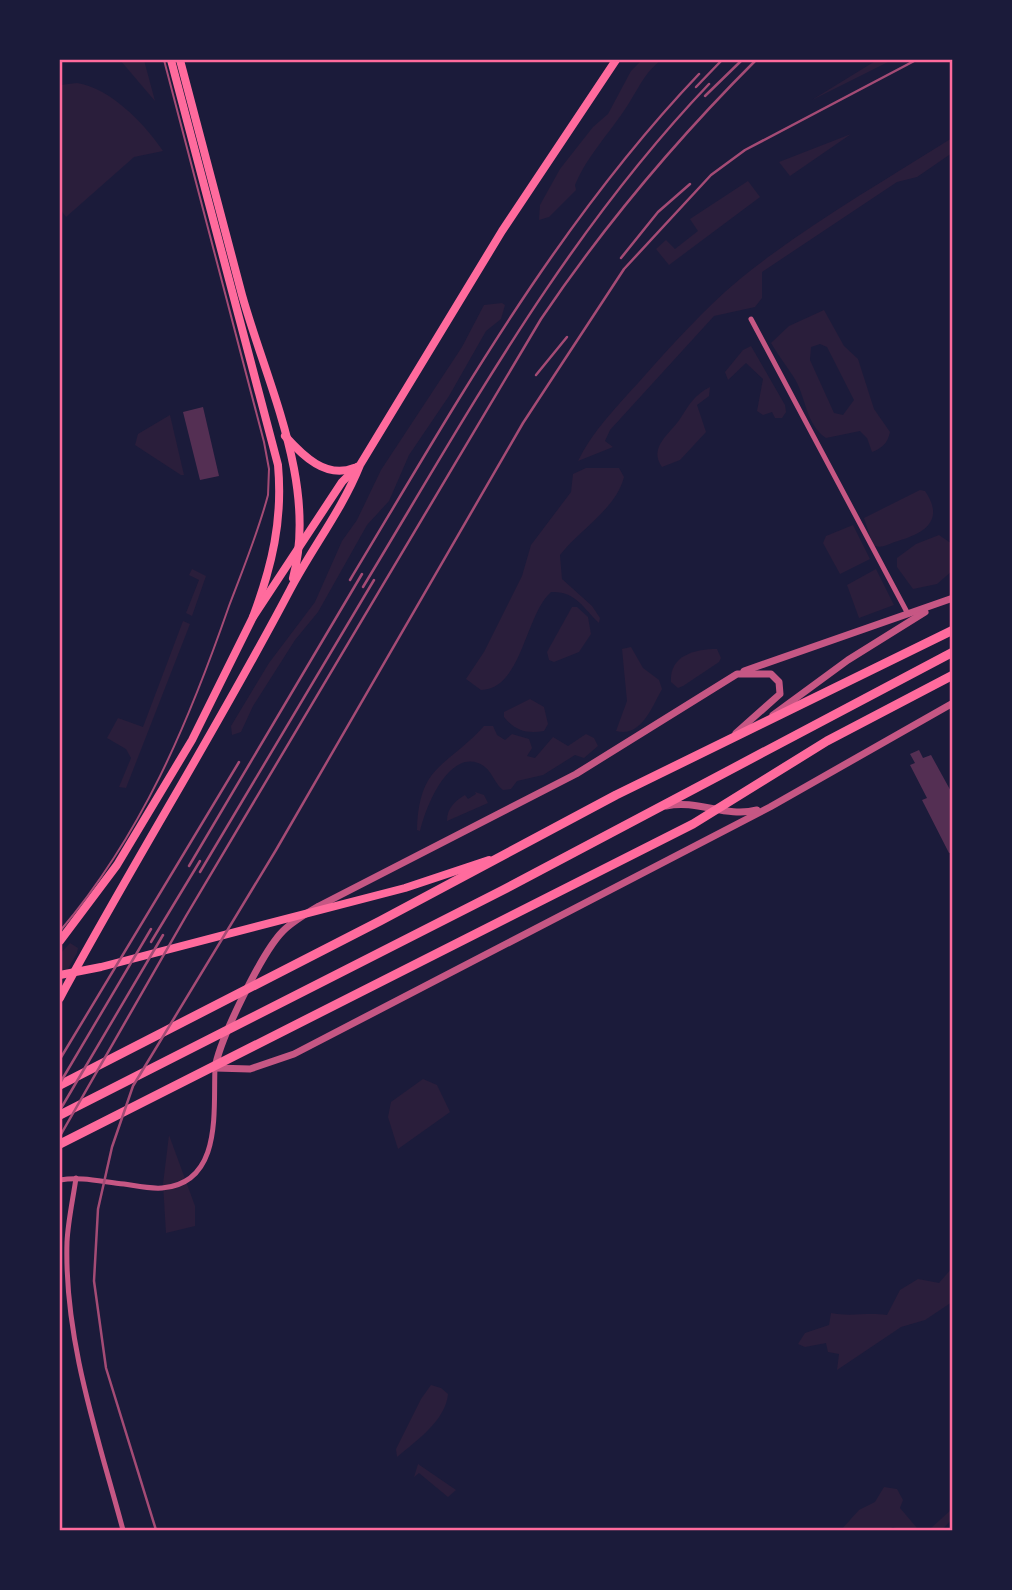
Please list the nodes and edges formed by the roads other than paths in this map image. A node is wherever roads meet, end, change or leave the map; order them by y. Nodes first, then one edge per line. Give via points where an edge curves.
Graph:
1 (171, 60) edge
2 (180, 60) edge
3 (616, 60) edge
4 (751, 318) dead end
5 (285, 436) junction
6 (360, 465) junction
7 (301, 543) junction
8 (291, 588) junction
9 (953, 598) edge
10 (935, 606) junction
11 (908, 614) junction
12 (253, 617) junction
13 (953, 630) edge
14 (953, 652) edge
15 (737, 674) junction
16 (953, 676) edge
17 (951, 704) edge
18 (953, 713) edge
19 (756, 727) junction
20 (728, 740) junction
21 (770, 807) junction
22 (659, 808) junction
23 (499, 858) junction
24 (60, 941) edge
25 (60, 975) edge
26 (60, 998) edge
27 (215, 1068) junction
28 (60, 1085) edge
29 (60, 1115) edge
30 (60, 1144) edge
31 (76, 1178) junction
32 (60, 1180) edge
33 (123, 1531) edge

1 - 12 main road via 278,465 281,501 276,542
2 - 5 main road
3 - 6 main road via 502,231
4 - 11 street
5 - 6 main road via 304,457 330,470 342,472
5 - 7 main road via 297,489
6 - 7 main road via 342,482
6 - 8 main road via 351,489
7 - 8 main road
7 - 12 main road
8 - 26 main road
9 - 10 street
10 - 11 street
10 - 19 street via 848,660
11 - 15 street
12 - 24 main road via 199,727 151,809 117,865
13 - 19 main road
14 - 22 main road
15 - 20 street via 771,674 779,682 780,694
15 - 27 street via 576,774 301,917 283,931 263,960
16 - 30 main road via 827,741 693,824
17 - 18 street
17 - 21 street
19 - 20 main road
20 - 23 main road
21 - 22 street via 736,814 698,804
21 - 27 street via 294,1054 250,1069
22 - 29 main road
23 - 25 main road via 405,888
23 - 28 main road
27 - 31 street via 210,1150 192,1177 159,1189
31 - 32 street
31 - 33 street via 67,1241 78,1354

